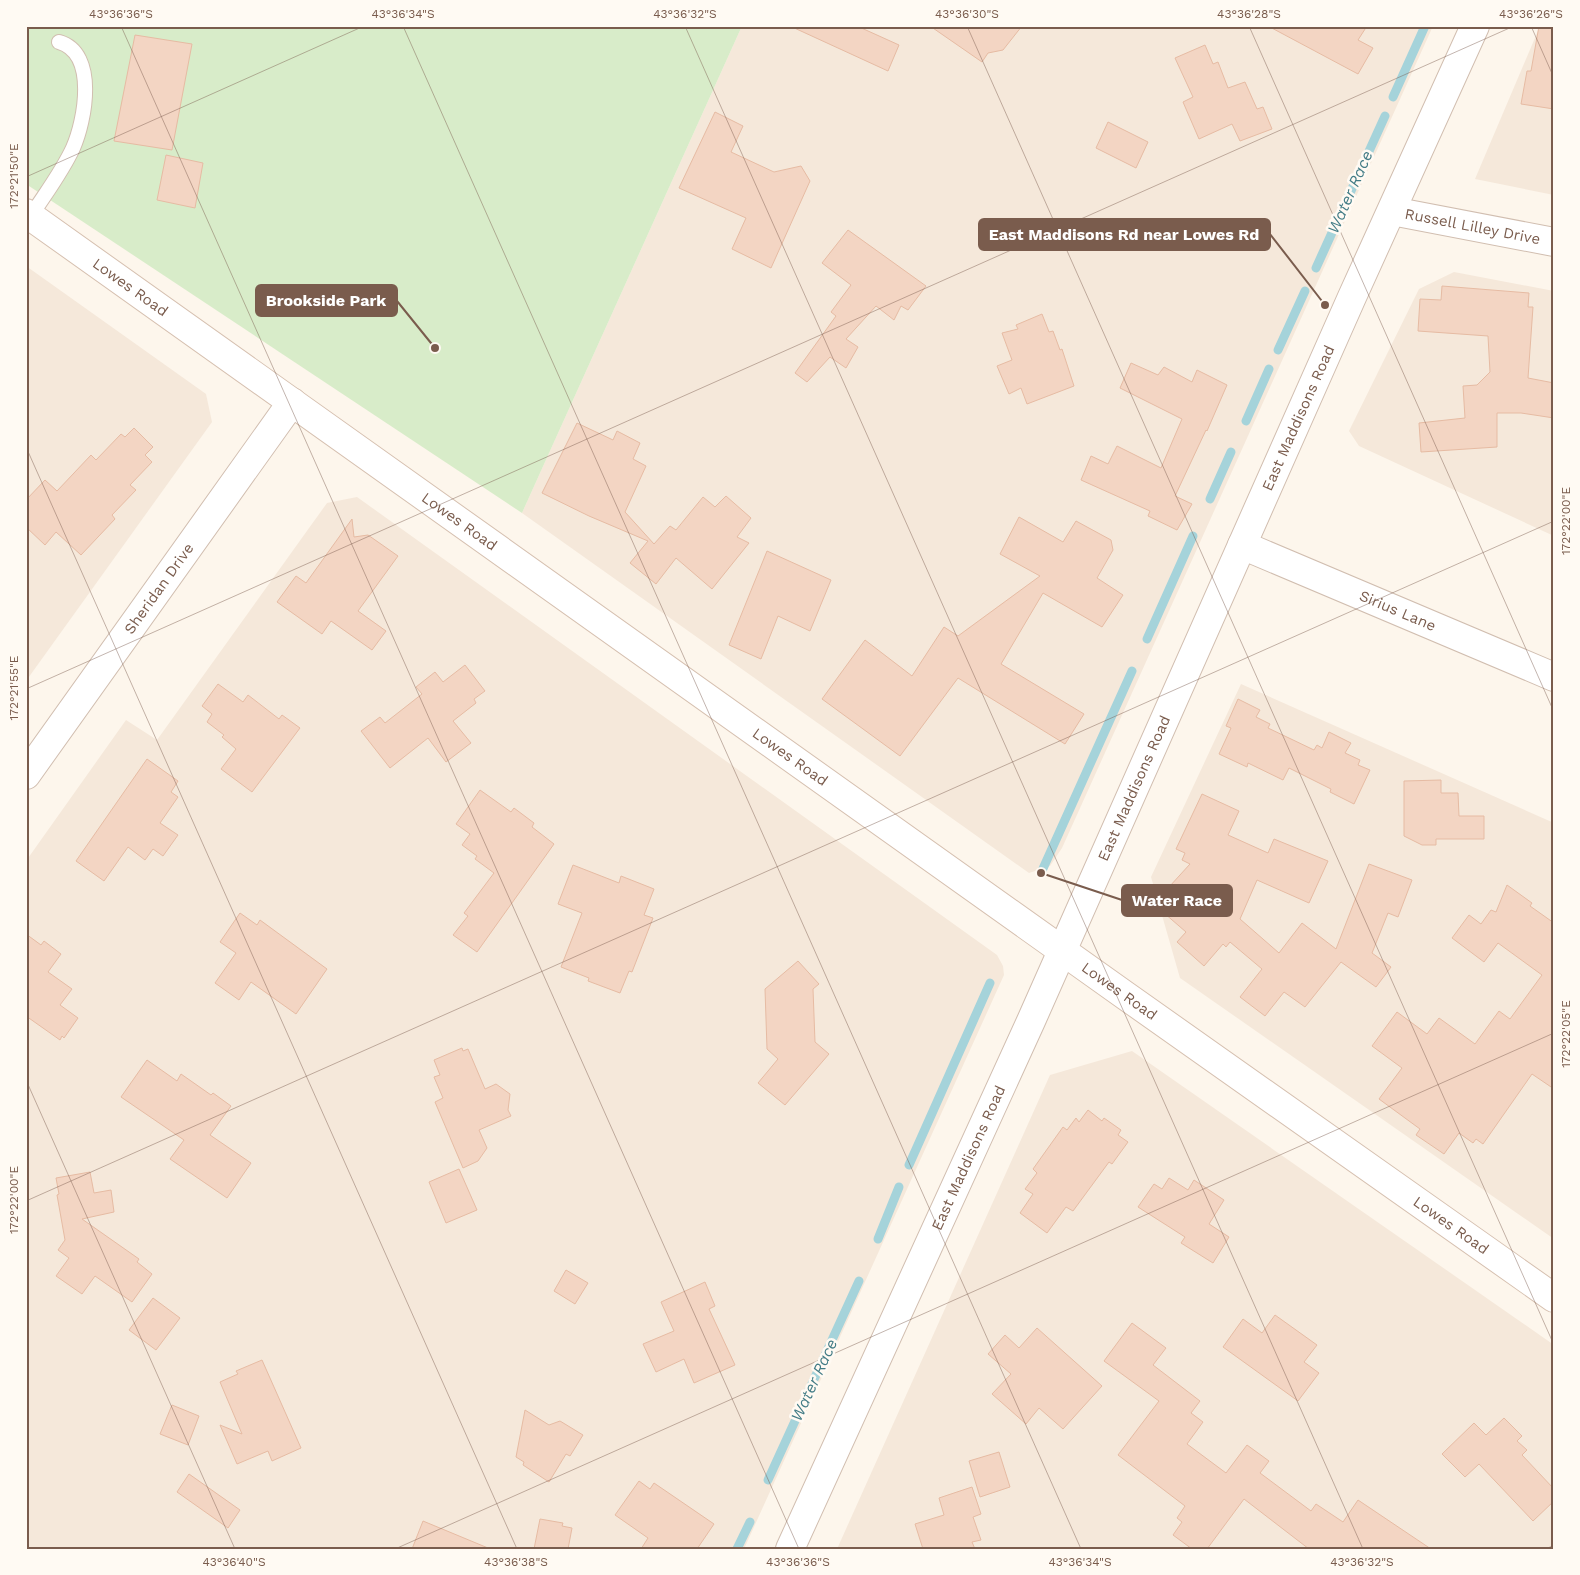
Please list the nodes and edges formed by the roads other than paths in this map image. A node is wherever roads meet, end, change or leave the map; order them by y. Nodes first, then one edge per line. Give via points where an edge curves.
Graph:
1 (1475, 26) edge
2 (59, 42) dead end
3 (1392, 211) junction
4 (28, 215) edge
5 (1554, 242) edge
6 (292, 402) junction
7 (1242, 545) junction
8 (1554, 677) edge
9 (26, 775) edge
10 (1062, 950) junction
11 (1554, 1298) edge
12 (790, 1549) edge

1 - 3 street, East Maddisons Road
2 - 4 lane via 80,60 85,98 73,148
3 - 5 street, Russell Lilley Drive
3 - 7 street, East Maddisons Road
4 - 6 street, Lowes Road
6 - 9 street, Sheridan Drive
6 - 10 street, Lowes Road
7 - 8 street, Sirius Lane
7 - 10 street, East Maddisons Road
10 - 11 street, Lowes Road
10 - 12 street, East Maddisons Road

